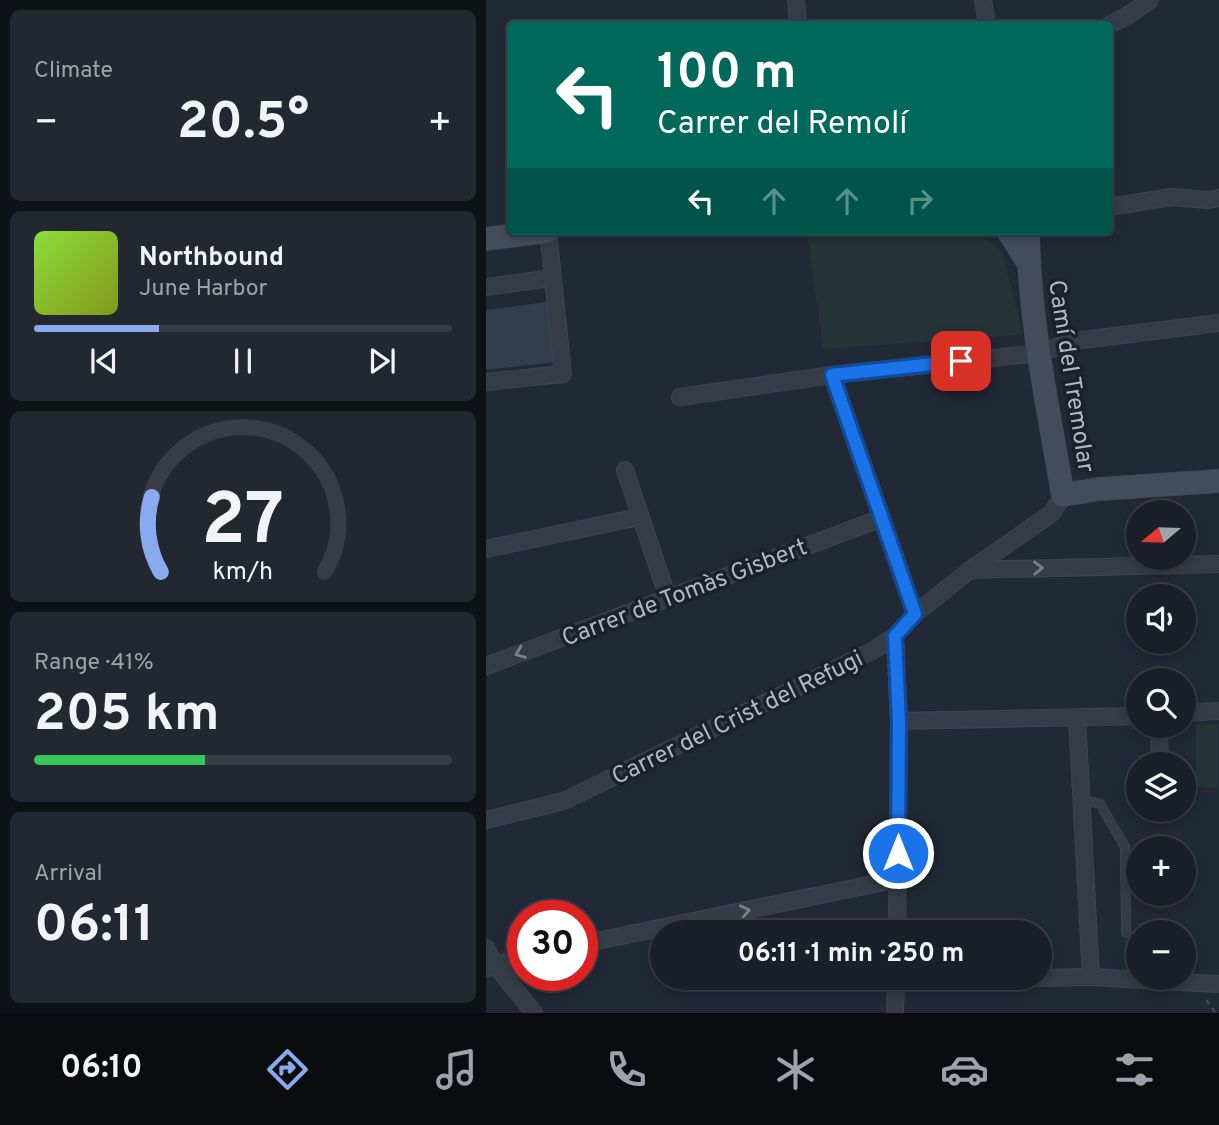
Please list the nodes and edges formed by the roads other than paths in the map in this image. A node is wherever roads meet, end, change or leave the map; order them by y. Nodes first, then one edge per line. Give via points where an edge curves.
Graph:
1 (796, 0) edge
2 (983, 0) edge
3 (1150, 0) edge
4 (798, 21) edge
5 (986, 21) edge
6 (1113, 23) edge
7 (1213, 199) edge
8 (1113, 206) edge
9 (517, 235) edge
10 (548, 235) edge
11 (1010, 235) edge
12 (1028, 235) edge
13 (486, 239) edge
14 (1028, 264) junction
15 (552, 278) junction
16 (486, 287) edge
17 (1219, 323) edge
18 (1039, 353) junction
19 (832, 375) junction
20 (486, 382) edge
21 (680, 397) dead end
22 (625, 470) dead end
23 (1219, 481) edge
24 (1063, 495) junction
25 (639, 517) junction
26 (882, 518) junction
27 (486, 549) edge
28 (1219, 564) edge
29 (970, 570) junction
30 (668, 598) junction
31 (915, 614) junction
32 (895, 636) junction
33 (486, 666) edge
34 (1219, 711) edge
35 (1196, 712) edge
36 (1126, 716) edge
37 (1077, 718) junction
38 (899, 722) junction
39 (1081, 799) junction
40 (486, 820) edge
41 (898, 879) junction
42 (897, 920) edge
43 (1126, 933) dead end
44 (598, 941) edge
45 (486, 948) edge
46 (491, 968) edge
47 (1052, 978) edge
48 (1091, 978) junction
49 (1217, 985) edge
50 (896, 990) edge
51 (534, 1013) edge
52 (895, 1013) edge

1 - 4 street
2 - 5 street
3 - 6 street
7 - 8 street via 1172,197
9 - 13 street
10 - 15 street
11 - 14 street, Camí del Tremolar
12 - 14 street, Camí del Tremolar
14 - 18 street, Camí del Tremolar
15 - 16 street
15 - 20 street via 563,373
17 - 18 street via 1075,341
18 - 19 street
18 - 24 street, Camí del Tremolar
19 - 21 street
19 - 26 street
22 - 25 street
23 - 24 street
24 - 29 street, Carrer del Crist del Refugi via 1052,513
25 - 27 street
25 - 30 street
26 - 30 street, Carrer de Tomàs Gisbert
26 - 31 street
29 -> 28 street
29 - 31 street, Carrer del Crist del Refugi
30 -> 33 street, Carrer de Tomàs Gisbert
31 - 32 street, Carrer del Crist del Refugi
32 - 38 street
32 - 40 street, Carrer del Crist del Refugi via 564,801
34 - 35 street
36 - 37 street
37 - 38 street
37 - 39 street
38 - 41 street
39 - 43 lane via 1100,804 1125,847
39 - 48 street
41 - 42 street
44 -> 41 street
45 - 46 street
46 - 51 street
47 - 48 street
48 - 49 street
50 - 52 street

